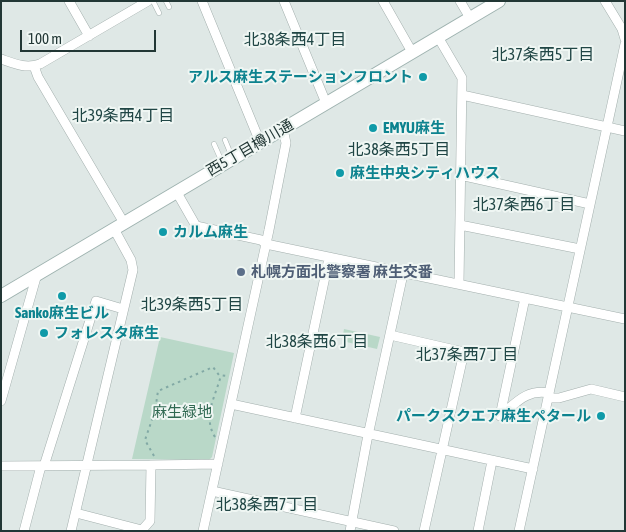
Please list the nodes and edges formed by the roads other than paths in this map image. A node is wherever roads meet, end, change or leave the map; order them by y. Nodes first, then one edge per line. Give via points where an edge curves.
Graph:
1 (69, 1) edge
2 (148, 1) edge
3 (153, 1) edge
4 (166, 1) edge
5 (202, 1) edge
6 (284, 1) edge
7 (382, 1) edge
8 (460, 1) edge
9 (499, 1) edge
10 (605, 1) edge
11 (169, 7) dead end
12 (159, 13) dead end
13 (470, 18) junction
14 (623, 28) edge
15 (89, 36) junction
16 (438, 37) junction
17 (625, 39) edge
18 (625, 44) edge
19 (412, 52) junction
20 (623, 58) edge
21 (1, 60) edge
22 (34, 66) junction
23 (462, 95) junction
24 (326, 103) junction
25 (606, 127) junction
26 (283, 128) junction
27 (625, 131) edge
28 (225, 140) dead end
29 (260, 142) junction
30 (214, 144) dead end
31 (228, 161) junction
32 (460, 175) junction
33 (176, 191) junction
34 (590, 204) junction
35 (460, 225) junction
36 (119, 226) junction
37 (266, 244) junction
38 (580, 249) junction
39 (329, 258) junction
40 (37, 274) junction
41 (404, 274) junction
42 (459, 284) junction
43 (1, 296) edge
44 (525, 298) junction
45 (568, 307) junction
46 (123, 310) junction
47 (625, 319) edge
48 (390, 335) junction
49 (549, 395) junction
50 (625, 397) edge
51 (1, 401) edge
52 (232, 404) junction
53 (295, 418) junction
54 (368, 434) junction
55 (441, 449) junction
56 (492, 460) junction
57 (152, 461) junction
58 (218, 464) junction
59 (1, 466) edge
60 (42, 466) junction
61 (86, 466) junction
62 (532, 469) junction
63 (212, 490) junction
64 (76, 513) junction
65 (352, 521) junction
66 (24, 531) edge
67 (72, 531) edge
68 (203, 531) edge
69 (350, 531) edge
70 (394, 531) edge
71 (424, 531) edge
72 (478, 531) edge
73 (519, 531) edge

1 - 15 street
2 - 15 street
3 - 12 lane
4 - 11 lane
5 - 29 street
6 - 24 street
7 - 19 street
8 - 13 street
9 - 13 street, 西5丁目樽川通
10 - 14 street
13 - 16 street, 西5丁目樽川通
14 - 17 street
15 - 22 street
16 - 19 street, 西5丁目樽川通
16 - 23 street via 462,78
18 - 20 street
19 - 24 street, 西5丁目樽川通
20 - 25 street
21 - 22 street
22 - 36 street
23 - 25 street
23 - 32 street
24 - 26 street, 西5丁目樽川通
25 - 27 street
25 - 34 street
26 - 29 street, 西5丁目樽川通
26 - 37 street via 286,142
28 - 31 lane
29 - 31 street, 西5丁目樽川通
30 - 31 lane
31 - 33 street, 西5丁目樽川通
32 - 34 street
32 - 35 street
33 - 36 street, 西5丁目樽川通
33 - 37 street via 196,226 261,240
34 - 38 street
35 - 38 street
35 - 42 street
36 - 40 street, 西5丁目樽川通
36 - 46 street via 133,270
37 - 39 street
37 - 52 street
38 - 45 street
39 - 41 street
39 - 53 street
40 - 43 street, 西5丁目樽川通
40 - 51 street
41 - 42 street
41 - 48 street
42 - 44 street
44 - 45 street
44 - 49 street via 500,416 526,395 541,391
45 - 47 street
45 - 49 street
46 - 60 street via 96,301
46 - 61 street
48 - 54 street
48 - 55 street via 464,352
49 - 50 street via 559,398 591,389
49 - 62 street
52 - 53 street
52 - 58 street
53 - 54 street
54 - 55 street
54 - 65 street
55 - 56 street
55 - 71 street
56 - 62 street
56 - 72 street
57 - 58 street
57 - 61 street
57 - 64 street via 150,521 142,530
58 - 63 street
59 - 60 street
60 - 61 street
60 - 66 street
61 - 64 street
62 - 73 street
63 - 65 street
63 - 68 street
64 - 67 street
65 - 69 street
65 - 70 street

